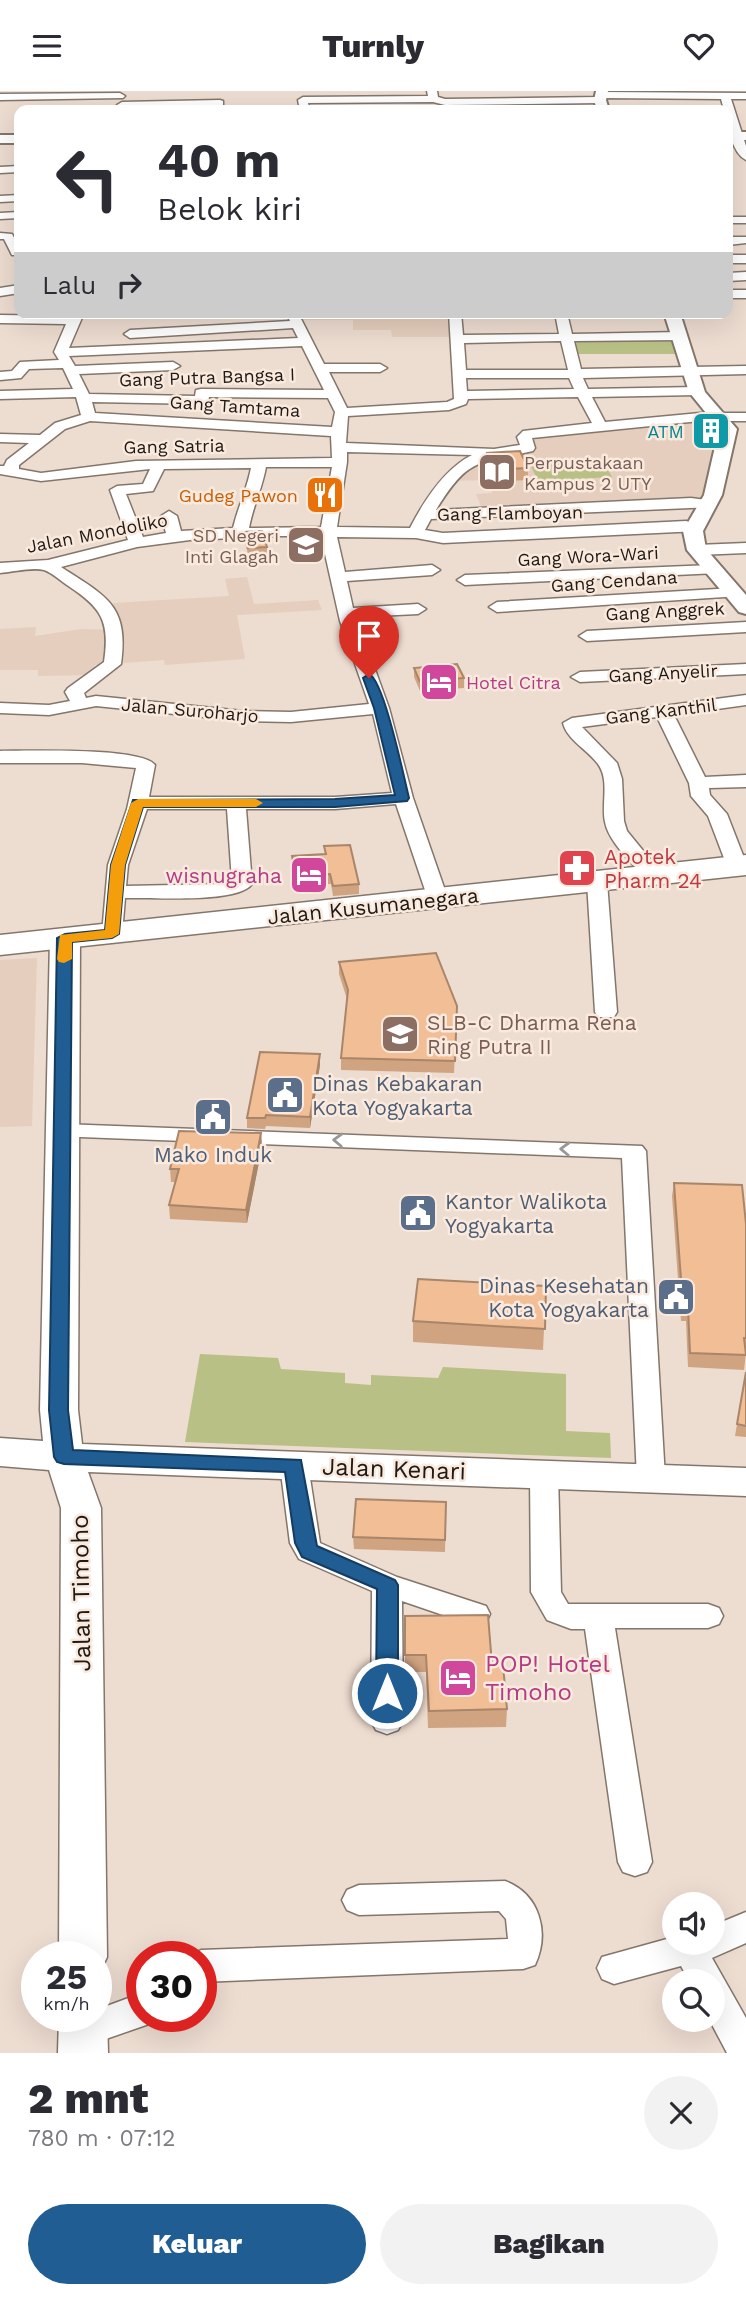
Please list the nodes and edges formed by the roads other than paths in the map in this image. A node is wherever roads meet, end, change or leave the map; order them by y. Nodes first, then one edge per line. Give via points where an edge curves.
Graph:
1 (395, 91) edge
2 (725, 93) edge
3 (27, 94) edge
4 (432, 95) edge
5 (746, 96) edge
6 (0, 97) edge
7 (415, 99) junction
8 (602, 99) edge
9 (121, 100) edge
10 (345, 101) edge
11 (192, 105) edge
12 (304, 105) edge
13 (379, 105) edge
14 (451, 105) edge
15 (503, 105) edge
16 (541, 105) edge
17 (736, 136) edge
18 (746, 157) edge
19 (9, 235) edge
20 (12, 252) edge
21 (75, 319) edge
22 (176, 319) edge
23 (295, 319) edge
24 (455, 319) edge
25 (563, 319) edge
26 (675, 319) edge
27 (180, 332) junction
28 (116, 335) dead end
29 (90, 337) dead end
30 (568, 337) junction
31 (681, 337) junction
32 (456, 339) junction
33 (306, 342) junction
34 (65, 356) junction
35 (173, 366) dead end
36 (318, 368) junction
37 (380, 368) dead end
38 (746, 370) edge
39 (691, 371) junction
40 (575, 373) junction
41 (461, 374) junction
42 (0, 376) edge
43 (697, 391) junction
44 (149, 392) dead end
45 (201, 393) junction
46 (582, 393) junction
47 (331, 394) junction
48 (0, 395) edge
49 (461, 395) junction
50 (83, 396) junction
51 (342, 412) junction
52 (89, 417) junction
53 (717, 417) junction
54 (746, 417) edge
55 (600, 426) junction
56 (0, 438) edge
57 (43, 439) junction
58 (338, 447) junction
59 (498, 452) junction
60 (258, 464) junction
61 (159, 465) junction
62 (8, 468) edge
63 (709, 504) junction
64 (427, 515) junction
65 (169, 516) dead end
66 (694, 528) junction
67 (240, 533) junction
68 (328, 533) junction
69 (416, 533) junction
70 (175, 537) junction
71 (137, 542) junction
72 (746, 548) edge
73 (697, 550) junction
74 (48, 565) junction
75 (0, 568) edge
76 (432, 570) dead end
77 (712, 570) junction
78 (337, 577) junction
79 (465, 580) dead end
80 (736, 587) edge
81 (497, 607) dead end
82 (746, 608) edge
83 (418, 609) dead end
84 (346, 613) junction
85 (746, 627) edge
86 (587, 636) dead end
87 (746, 641) edge
88 (645, 647) dead end
89 (746, 669) edge
90 (580, 677) dead end
91 (746, 700) edge
92 (80, 703) junction
93 (0, 708) edge
94 (380, 708) junction
95 (664, 712) junction
96 (0, 757) edge
97 (746, 781) edge
98 (698, 783) junction
99 (402, 798) junction
100 (138, 803) junction
101 (236, 803) junction
102 (741, 865) edge
103 (653, 875) junction
104 (597, 882) junction
105 (114, 892) junction
106 (438, 899) junction
107 (112, 934) junction
108 (65, 938) junction
109 (0, 945) edge
110 (606, 1012) dead end
111 (62, 1131) junction
112 (0, 1452) edge
113 (64, 1457) junction
114 (294, 1465) junction
115 (544, 1473) junction
116 (651, 1478) junction
117 (746, 1482) edge
118 (387, 1585) junction
119 (475, 1614) edge
120 (708, 1616) dead end
121 (598, 1617) junction
122 (387, 1721) dead end
123 (635, 1862) dead end
124 (359, 1900) dead end
125 (746, 1927) edge
126 (725, 1936) edge
127 (83, 1941) edge
128 (663, 1955) edge
129 (217, 1965) edge
130 (614, 1968) dead end
131 (725, 2014) edge
132 (126, 2017) edge
133 (83, 2033) edge
134 (746, 2052) edge

1 - 7 street
2 - 5 street
2 - 8 street
3 - 6 street
3 - 9 street
4 - 7 street
7 - 13 street
8 - 16 street
9 - 11 street
10 - 12 street via 303,100
10 - 13 street
14 - 15 street via 488,97
15 - 16 street
17 - 18 street
19 - 20 street
21 - 34 street
22 - 27 street
23 - 27 street
23 - 33 street
24 - 32 street
25 - 30 street
26 - 31 street
27 - 28 street
29 - 34 street
30 - 31 street
30 - 32 street
30 - 40 street
31 - 39 street
32 - 41 street
33 - 34 street
33 - 36 street
34 - 35 street
34 - 42 street via 21,367 16,375
34 - 50 street
36 - 37 street
36 - 47 street
38 - 39 street
39 - 40 street
39 - 43 street
40 - 41 street
40 - 46 street
41 - 49 street
43 - 46 street
43 - 53 street
44 - 45 street
45 - 47 street, Gang Putra Bangsa I
45 - 50 street, Gang Putra Bangsa I via 204,400
46 - 49 street
46 - 55 street
47 - 51 street
48 - 50 street
49 - 51 street via 461,401 449,405
50 - 52 street
51 - 58 street
52 - 57 street via 60,426
52 - 58 street, Gang Tamtama
53 - 54 street
53 - 55 street
53 - 63 street via 728,429
55 - 59 street via 528,434 524,437 528,447
56 - 57 street
57 - 62 street
58 - 59 street, Gang Tamtama
58 - 60 street, Gang Satria
58 - 68 street
59 - 64 street via 461,468
60 - 61 street, Gang Satria
60 - 67 street
61 - 62 street, Gang Satria via 33,477
61 - 71 street via 148,488 117,490
63 - 64 street
63 - 66 street
64 - 69 street
65 - 70 street
66 - 69 street, Gang Flamboyan via 443,538
66 - 73 street
67 - 68 street, Jalan Mondoliko
67 - 70 street, Jalan Mondoliko
68 - 69 street, Gang Flamboyan
68 - 78 street
70 - 71 street, Jalan Mondoliko
71 - 74 street, Jalan Mondoliko
72 - 73 street
73 - 77 street
74 - 75 street, Jalan Mondoliko
74 - 92 street via 103,606 116,631 112,664 74,692
76 - 78 street
77 - 79 street, Gang Wora-Wari
77 - 80 street
78 - 84 street
80 - 81 street, Gang Cendana
80 - 82 street
83 - 84 street
84 - 94 street
85 - 86 street, Gang Anggrek
87 - 88 street
89 - 90 street, Gang Anyelir
91 - 95 street, Gang Kanthil
92 - 93 street, Jalan Suroharjo via 42,711
92 - 94 street, Jalan Suroharjo via 270,717
94 - 99 street
95 - 98 street
95 - 103 street, Gang Kanthil via 571,725 599,751 611,770 618,832
96 - 100 street via 144,763
97 - 98 street
98 - 102 street via 704,802 717,814
99 - 101 street
99 - 106 street
100 - 101 street
100 - 105 street
101 - 105 street via 242,884 228,890
102 - 103 main road, Jalan Kusumanegara
103 - 104 main road, Jalan Kusumanegara
104 - 106 main road, Jalan Kusumanegara
104 - 110 street
105 - 107 street
106 - 107 main road, Jalan Kusumanegara
107 - 108 main road, Jalan Kusumanegara
108 - 109 main road, Jalan Kusumanegara
108 - 111 main road, Jalan Timoho
111 - 113 main road, Jalan Timoho via 59,1410
116 -> 111 street via 634,1151
112 - 113 main road, Jalan Kenari
113 - 114 main road, Jalan Kenari
113 - 127 main road, Jalan Timoho via 81,1508
114 - 115 main road, Jalan Kenari
114 - 118 street via 309,1551
115 - 116 main road, Jalan Kenari
115 - 121 street via 548,1600 560,1615
116 - 117 main road, Jalan Kenari
118 - 119 street
118 - 122 street
120 - 121 street
121 - 123 street
124 - 129 street via 505,1896 516,1904 527,1930 523,1954
125 - 126 street
128 - 130 street
131 - 134 street
132 - 133 street

